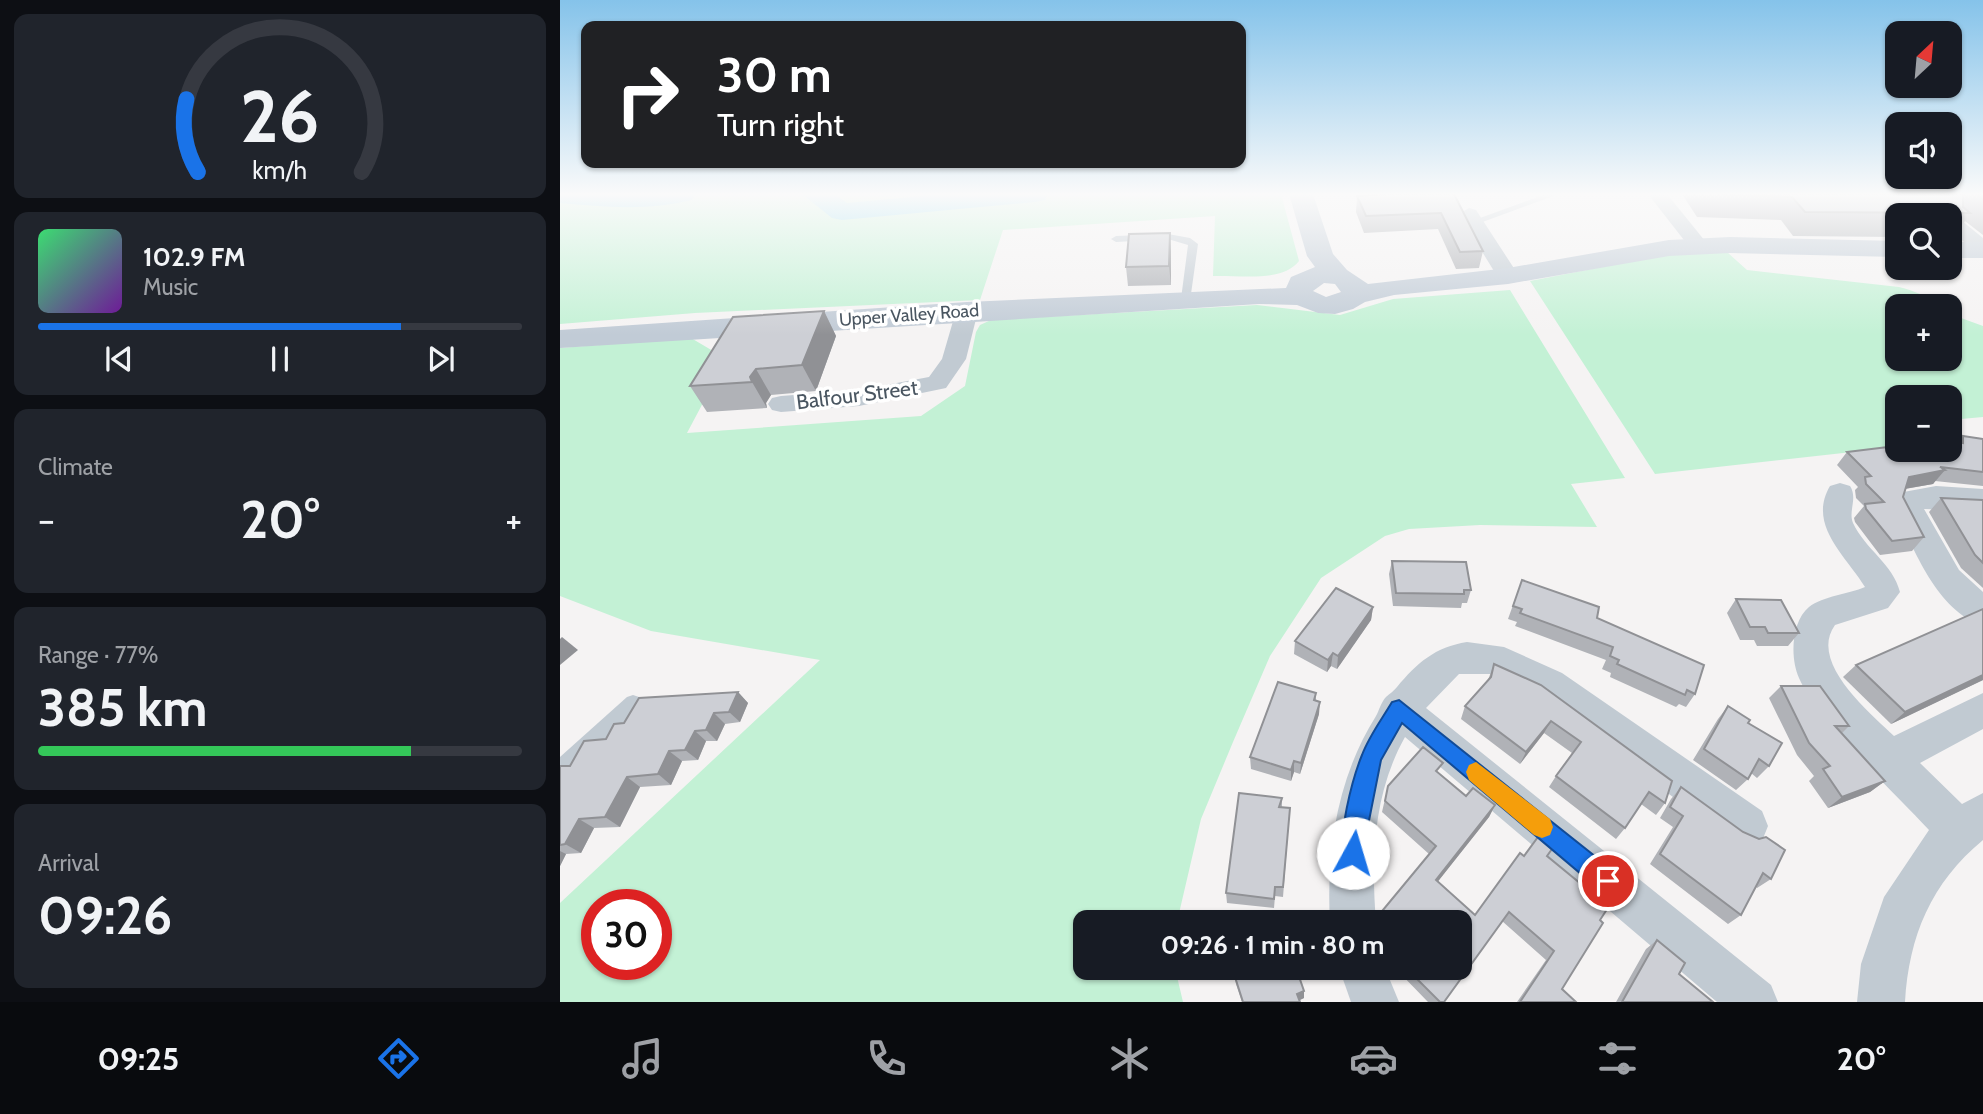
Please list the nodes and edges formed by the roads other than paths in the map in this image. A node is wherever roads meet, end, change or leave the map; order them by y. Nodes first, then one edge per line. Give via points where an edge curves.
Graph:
1 (1190, 241) edge
2 (1314, 241) edge
3 (1486, 241) edge
4 (1695, 241) edge
5 (1698, 245) junction
6 (1885, 249) edge
7 (1983, 249) edge
8 (1962, 250) edge
9 (1508, 276) junction
10 (1325, 281) junction
11 (1186, 299) junction
12 (967, 311) junction
13 (560, 339) edge
14 (780, 404) dead end
15 (1840, 493) dead end
16 (1983, 500) edge
17 (1983, 612) edge
18 (633, 703) edge
19 (1399, 709) junction
20 (1983, 710) edge
21 (1891, 758) junction
22 (560, 769) edge
23 (1972, 823) edge
24 (1747, 826) dead end
25 (1352, 910) edge
26 (1367, 980) edge
27 (1375, 1002) edge
28 (1754, 1002) edge
29 (1881, 1002) edge

1 - 11 lane via 1194,244
2 - 10 street
3 - 9 street
4 - 5 street
5 - 6 street, Upper Valley Road
5 - 9 street, Upper Valley Road via 1633,252
7 - 8 street
9 - 10 street, Upper Valley Road via 1394,287
10 - 11 street, Upper Valley Road via 1259,295
11 - 12 street, Upper Valley Road
12 - 13 street, Upper Valley Road
12 - 14 street, Balfour Street via 954,359 937,383 859,398
15 - 21 street via 1840,528 1883,592 1823,615 1816,623 1811,644 1815,674 1837,704
16 - 17 street via 1920,497 1909,501 1909,509 1947,579
18 - 22 lane
19 - 24 street via 1437,668 1472,657 1497,660 1549,684
19 - 25 street via 1371,758 1354,830
19 - 28 street
20 - 21 street
21 - 23 street
23 - 29 street via 1940,848 1900,913 1884,964
26 - 27 street

